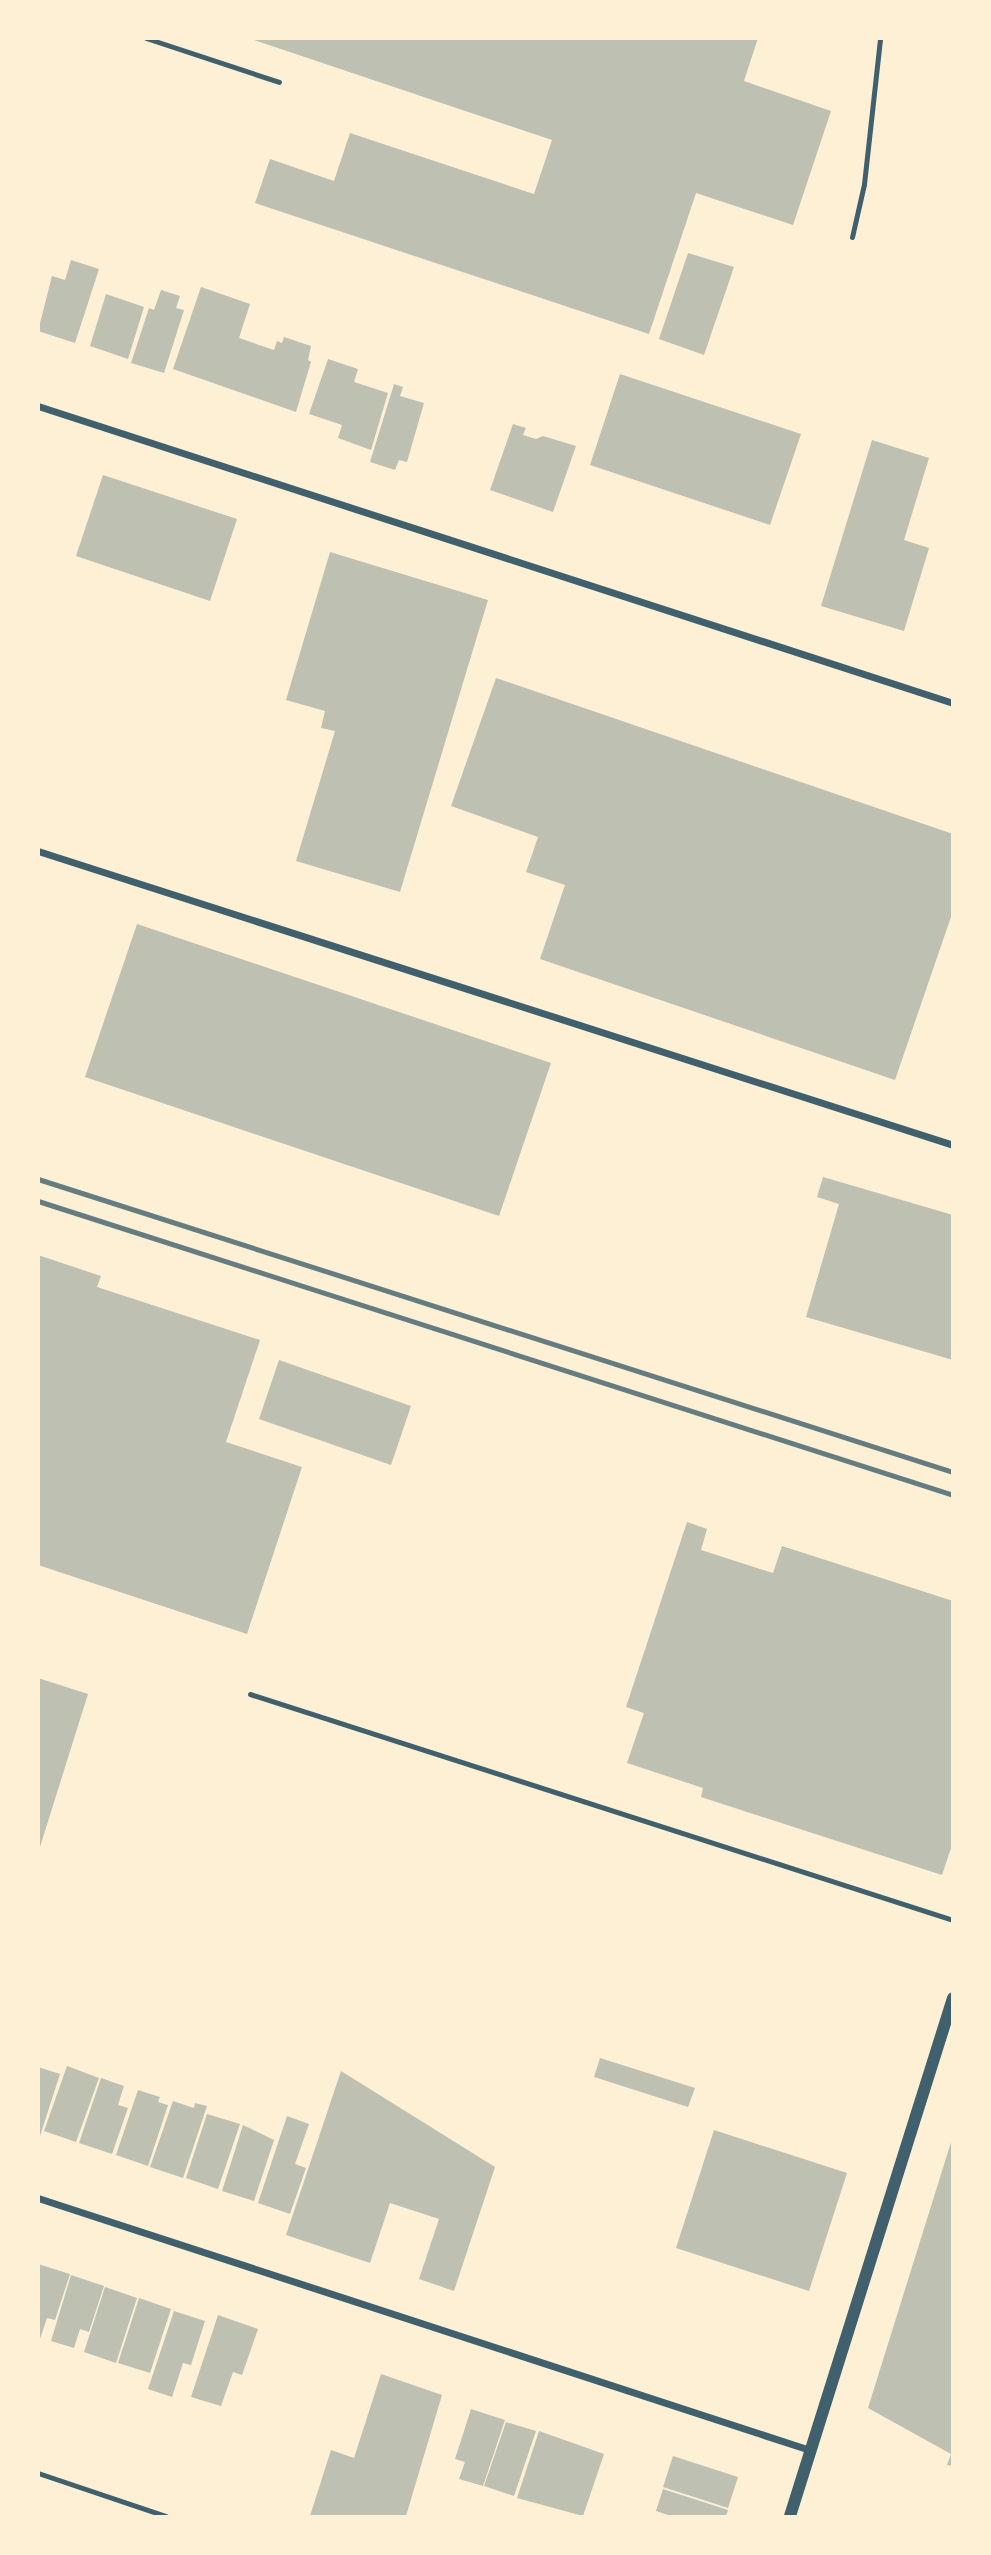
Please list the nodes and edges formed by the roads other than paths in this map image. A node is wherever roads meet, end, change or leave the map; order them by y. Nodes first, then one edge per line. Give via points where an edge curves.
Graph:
1 (146, 38) edge
2 (880, 38) edge
3 (279, 82) dead end
4 (852, 237) dead end
5 (38, 406) edge
6 (953, 703) edge
7 (38, 851) edge
8 (953, 1145) edge
9 (250, 1694) dead end
10 (953, 1920) edge
11 (953, 1998) edge
12 (38, 2198) edge
13 (810, 2451) junction
14 (38, 2473) edge
15 (166, 2516) edge
16 (790, 2516) edge

1 - 3 lane
2 - 4 lane via 864,184
5 - 6 street
7 - 8 street
9 - 10 lane
11 - 13 street
12 - 13 street
13 - 16 street
14 - 15 lane

